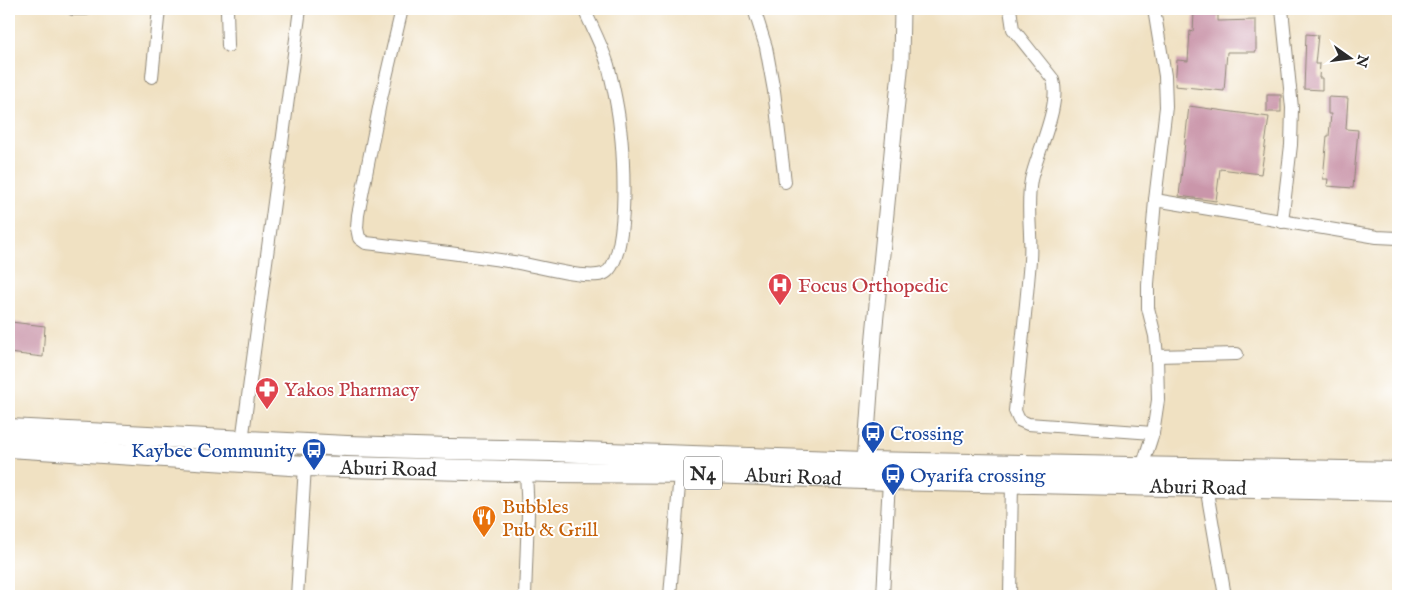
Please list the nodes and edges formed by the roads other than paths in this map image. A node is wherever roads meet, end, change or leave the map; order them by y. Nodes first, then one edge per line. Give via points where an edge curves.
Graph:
1 (159, 9) edge
2 (227, 9) edge
3 (300, 9) edge
4 (402, 9) edge
5 (584, 9) edge
6 (754, 9) edge
7 (902, 9) edge
8 (1010, 9) edge
9 (1154, 9) edge
10 (1282, 9) edge
11 (228, 46) dead end
12 (152, 77) dead end
13 (786, 182) dead end
14 (1155, 200) junction
15 (1282, 222) junction
16 (1398, 238) edge
17 (1237, 354) dead end
18 (1157, 356) junction
19 (9, 430) edge
20 (1153, 433) junction
21 (242, 441) junction
22 (9, 447) edge
23 (552, 451) junction
24 (865, 462) junction
25 (305, 466) junction
26 (1142, 467) junction
27 (526, 472) junction
28 (552, 472) junction
29 (1398, 472) edge
30 (680, 473) junction
31 (889, 480) junction
32 (1012, 482) junction
33 (1206, 486) junction
34 (1398, 491) edge
35 (297, 596) edge
36 (525, 596) edge
37 (670, 596) edge
38 (883, 596) edge
39 (1010, 596) edge
40 (1225, 596) edge

1 - 12 street
2 - 11 street
3 - 21 street
4 - 5 street via 358,215 359,238 366,243 581,274 602,274 609,271 619,246 624,174 620,128 607,64
6 - 13 street via 766,47
7 - 24 street via 901,61
8 - 20 street via 1014,29 1055,85 1029,194 1030,258 1014,411 1019,420 1028,424
9 - 14 street via 1165,76 1166,107
10 - 15 street via 1292,108
14 - 15 street
14 - 18 street via 1148,308
15 - 16 street
17 - 18 street
18 - 20 street via 1158,400
19 - 21 highway, Aburi Road / N4
20 - 26 street
21 - 23 highway, Aburi Road / N4
22 - 25 highway, Aburi Road / N4
23 - 24 highway, Aburi Road / N4
23 - 28 highway
24 - 26 highway, Aburi Road / N4
25 - 27 highway, Aburi Road / N4
25 - 35 street
26 - 29 highway, Aburi Road / N4
27 - 28 highway, Aburi Road / N4
27 - 36 street
28 - 30 highway, Aburi Road / N4
30 - 31 highway, Aburi Road / N4
30 - 37 street
31 - 32 highway, Aburi Road / N4
31 - 38 street
32 - 33 highway, Aburi Road / N4
32 - 39 street
33 - 34 highway, Aburi Road / N4
33 - 40 street

